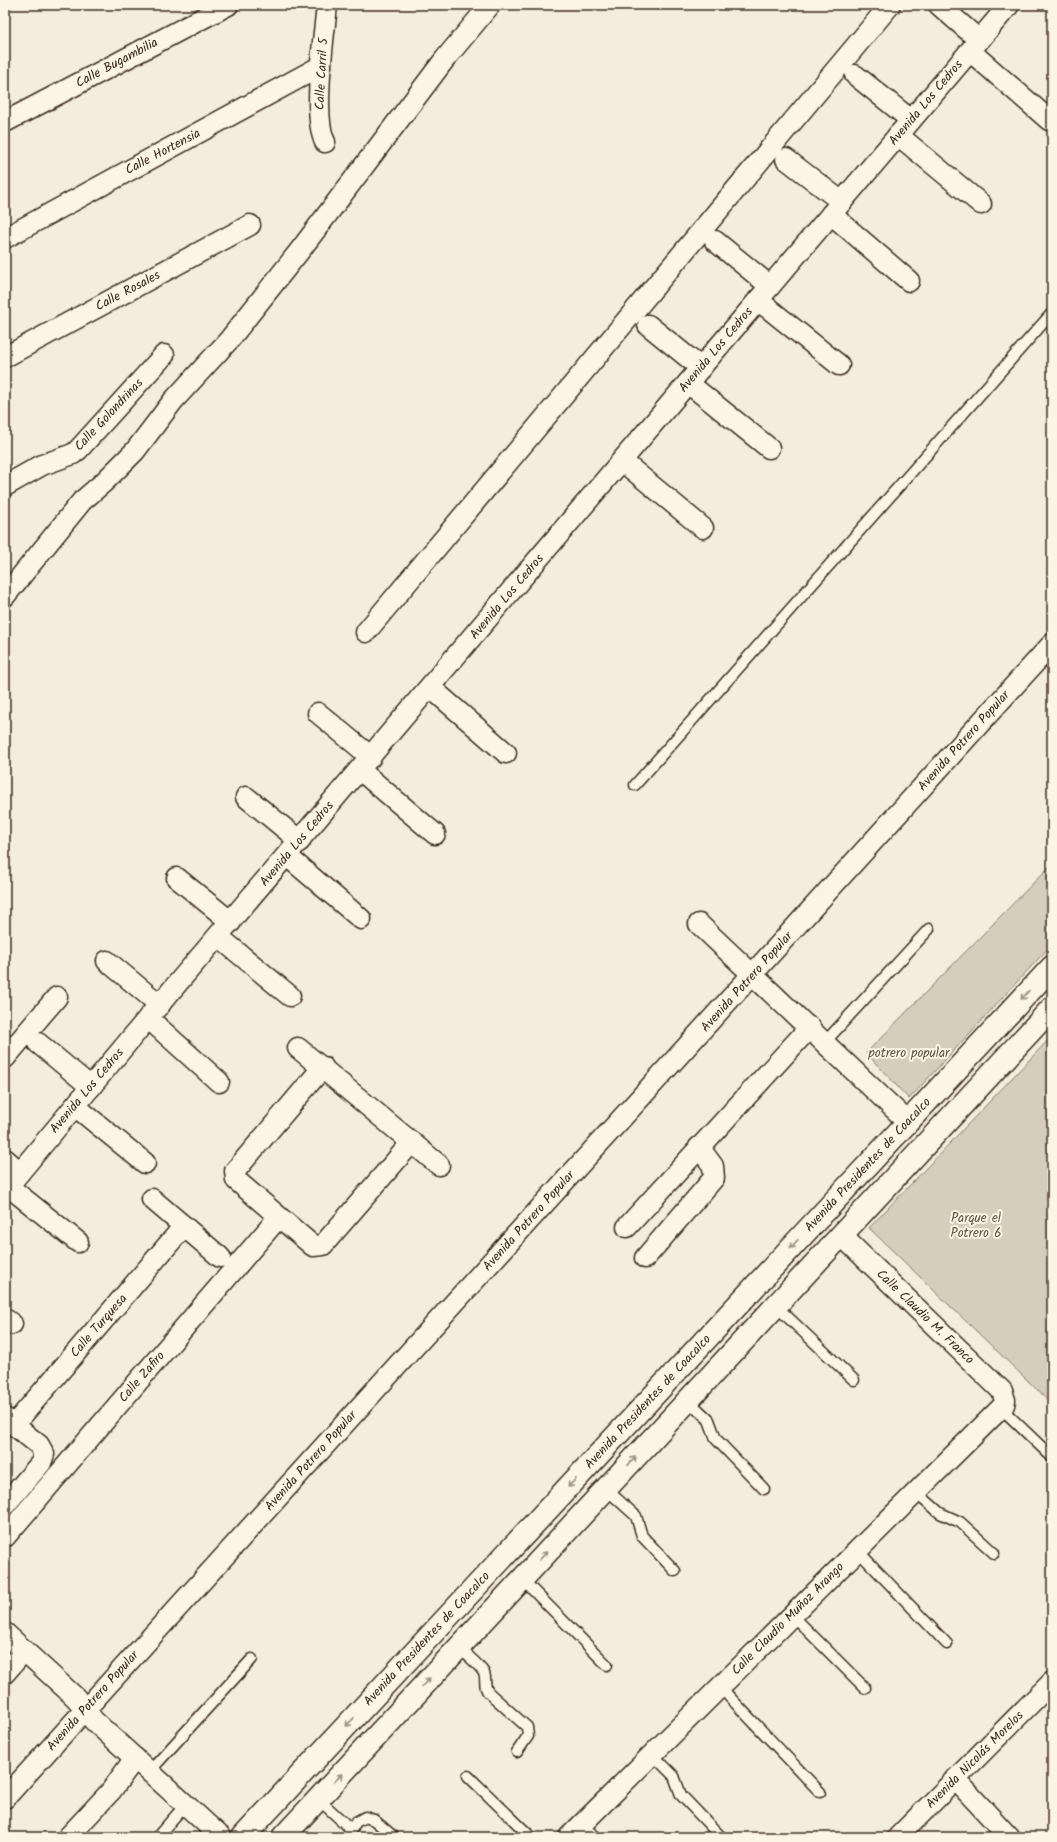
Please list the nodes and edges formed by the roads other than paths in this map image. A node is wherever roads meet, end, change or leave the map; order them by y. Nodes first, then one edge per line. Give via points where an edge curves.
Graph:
1 (228, 5) edge
2 (327, 5) edge
3 (490, 5) edge
4 (890, 5) edge
5 (939, 5) edge
6 (1009, 5) edge
7 (974, 45) junction
8 (322, 66) junction
9 (854, 75) dead end
10 (911, 120) junction
11 (1049, 120) dead end
12 (5, 122) edge
13 (898, 135) junction
14 (325, 142) dead end
15 (786, 159) dead end
16 (981, 204) dead end
17 (836, 208) junction
18 (250, 225) dead end
19 (5, 238) edge
20 (715, 241) dead end
21 (909, 281) dead end
22 (764, 293) junction
23 (1052, 313) edge
24 (648, 325) dead end
25 (164, 356) dead end
26 (5, 357) edge
27 (839, 366) dead end
28 (695, 375) junction
29 (769, 448) dead end
30 (622, 461) junction
31 (5, 486) edge
32 (703, 528) dead end
33 (5, 596) edge
34 (366, 632) dead end
35 (1052, 644) edge
36 (430, 687) junction
37 (318, 713) dead end
38 (506, 753) dead end
39 (365, 764) junction
40 (635, 785) dead end
41 (246, 797) dead end
42 (435, 834) dead end
43 (293, 848) junction
44 (177, 878) dead end
45 (361, 919) dead end
46 (699, 924) dead end
47 (225, 929) junction
48 (929, 929) dead end
49 (107, 961) dead end
50 (1052, 967) edge
51 (753, 975) junction
52 (57, 996) dead end
53 (290, 996) dead end
54 (1052, 1008) edge
55 (154, 1011) junction
56 (810, 1027) junction
57 (38, 1042) dead end
58 (825, 1042) junction
59 (298, 1048) dead end
60 (976, 1048) junction
61 (5, 1058) edge
62 (323, 1067) junction
63 (997, 1067) junction
64 (219, 1082) dead end
65 (91, 1087) junction
66 (75, 1106) junction
67 (908, 1122) junction
68 (412, 1142) junction
69 (700, 1147) junction
70 (5, 1159) edge
71 (145, 1163) dead end
72 (439, 1165) dead end
73 (11, 1182) edge
74 (152, 1199) dead end
75 (278, 1218) junction
76 (184, 1226) junction
77 (626, 1227) dead end
78 (841, 1235) junction
79 (78, 1242) dead end
80 (220, 1257) dead end
81 (644, 1258) dead end
82 (776, 1306) junction
83 (854, 1380) dead end
84 (688, 1400) junction
85 (1004, 1405) junction
86 (9, 1421) edge
87 (1052, 1457) edge
88 (606, 1489) junction
89 (764, 1489) dead end
90 (916, 1492) junction
91 (5, 1505) edge
92 (5, 1536) edge
93 (857, 1550) junction
94 (994, 1553) dead end
95 (675, 1571) dead end
96 (522, 1579) junction
97 (792, 1615) junction
98 (5, 1633) edge
99 (947, 1644) dead end
100 (459, 1647) junction
101 (24, 1651) junction
102 (252, 1659) dead end
103 (607, 1665) dead end
104 (5, 1672) edge
105 (1052, 1682) edge
106 (720, 1687) junction
107 (865, 1688) dead end
108 (85, 1710) junction
109 (517, 1752) dead end
110 (652, 1754) junction
111 (142, 1765) junction
112 (468, 1776) dead end
113 (955, 1779) junction
114 (820, 1792) dead end
115 (5, 1798) edge
116 (318, 1799) junction
117 (186, 1804) junction
118 (349, 1833) edge
119 (582, 1833) edge
120 (68, 1837) edge
121 (157, 1837) edge
122 (221, 1837) edge
123 (243, 1837) edge
124 (283, 1837) edge
125 (394, 1837) edge
126 (531, 1837) edge
127 (721, 1837) edge
128 (898, 1837) edge
129 (1009, 1837) edge

1 - 12 street, Calle Bugambilia
2 - 8 street, Calle Carril 5
3 - 33 street via 445,59 229,340 173,401 135,451 82,501
4 - 34 street
5 - 7 street
6 - 7 street, Avenida Los Cedros
7 - 10 street, Avenida Los Cedros
7 - 11 street
8 - 14 street, Calle Carril 5 via 320,124
8 - 19 street, Calle Hortensia
9 - 10 street
10 - 13 street, Avenida Los Cedros
13 - 16 street
13 - 17 street, Avenida Los Cedros
15 - 17 street
17 - 21 street
17 - 22 street, Avenida Los Cedros
18 - 26 street, Calle Rosales
20 - 22 street
22 - 27 street
22 - 28 street, Avenida Los Cedros
23 - 40 lane
24 - 28 street
25 - 31 street, Calle Golondrinas via 78,450 42,465
28 - 29 street
28 - 30 street, Avenida Los Cedros
30 - 32 street
30 - 36 street, Avenida Los Cedros
35 - 51 street, Avenida Potrero Popular
36 - 38 street
36 - 39 street, Avenida Los Cedros
37 - 39 street
39 - 42 street
39 - 43 street, Avenida Los Cedros
41 - 43 street
43 - 45 street
43 - 47 street, Avenida Los Cedros
44 - 47 street
46 - 51 street
47 - 53 street
47 - 55 street, Avenida Los Cedros
48 - 58 lane
49 - 55 street
50 -> 60 street, Avenida Presidentes de Coacalco
51 - 56 street
51 - 108 street, Avenida Potrero Popular
52 - 61 street
54 - 63 street
55 - 64 street
55 - 65 street, Avenida Los Cedros
56 - 58 street
56 - 69 street
57 - 65 street
58 - 67 street
59 - 62 street
60 - 63 street
60 - 67 street, Avenida Presidentes de Coacalco
62 - 68 street
62 - 75 street via 235,1171 239,1184
63 - 78 street
65 - 66 street, Avenida Los Cedros
66 - 71 street
66 - 73 street, Avenida Los Cedros
67 -> 123 street, Avenida Presidentes de Coacalco
68 - 72 street
68 - 75 street via 323,1245 309,1244
69 - 77 street
69 - 81 street via 713,1166 714,1178
70 - 73 street
73 - 79 street
74 - 76 street
75 - 92 street, Calle Zafiro
76 - 80 street
76 - 86 street, Calle Turquesa
78 - 82 street
78 - 85 street, Calle Claudio M. Franco via 1002,1391
82 - 83 lane
82 - 84 street
88 -> 84 street
84 - 89 lane via 709,1420 716,1439
85 - 87 lane
85 - 90 street, Calle Claudio Muñoz Arango
86 - 91 street via 39,1445 43,1458
88 - 95 lane via 636,1516 642,1536
96 -> 88 street
90 - 93 street, Calle Claudio Muñoz Arango
90 - 94 lane via 940,1514 960,1522
93 - 97 street, Calle Claudio Muñoz Arango
93 - 99 lane
96 - 100 street
96 - 103 lane
97 - 106 street, Calle Claudio Muñoz Arango
97 - 107 lane
98 - 101 street
100 - 109 lane via 483,1671 484,1685 488,1692 527,1727 528,1736
116 -> 100 street
101 - 104 street
101 - 108 street via 76,1698
102 - 111 lane
105 - 113 street, Avenida Nicolás Morelos
106 - 110 street, Calle Claudio Muñoz Arango
106 - 114 lane
108 - 111 street
108 - 115 street, Avenida Potrero Popular
110 - 119 street, Calle Claudio Muñoz Arango
110 - 127 lane via 674,1776 681,1795
111 - 117 street
111 - 120 street via 111,1791
112 - 126 lane
113 - 128 street, Avenida Nicolás Morelos
113 - 129 street
116 - 118 lane
116 - 124 street
117 - 121 lane
117 - 122 street
118 - 125 lane via 360,1819 370,1818

